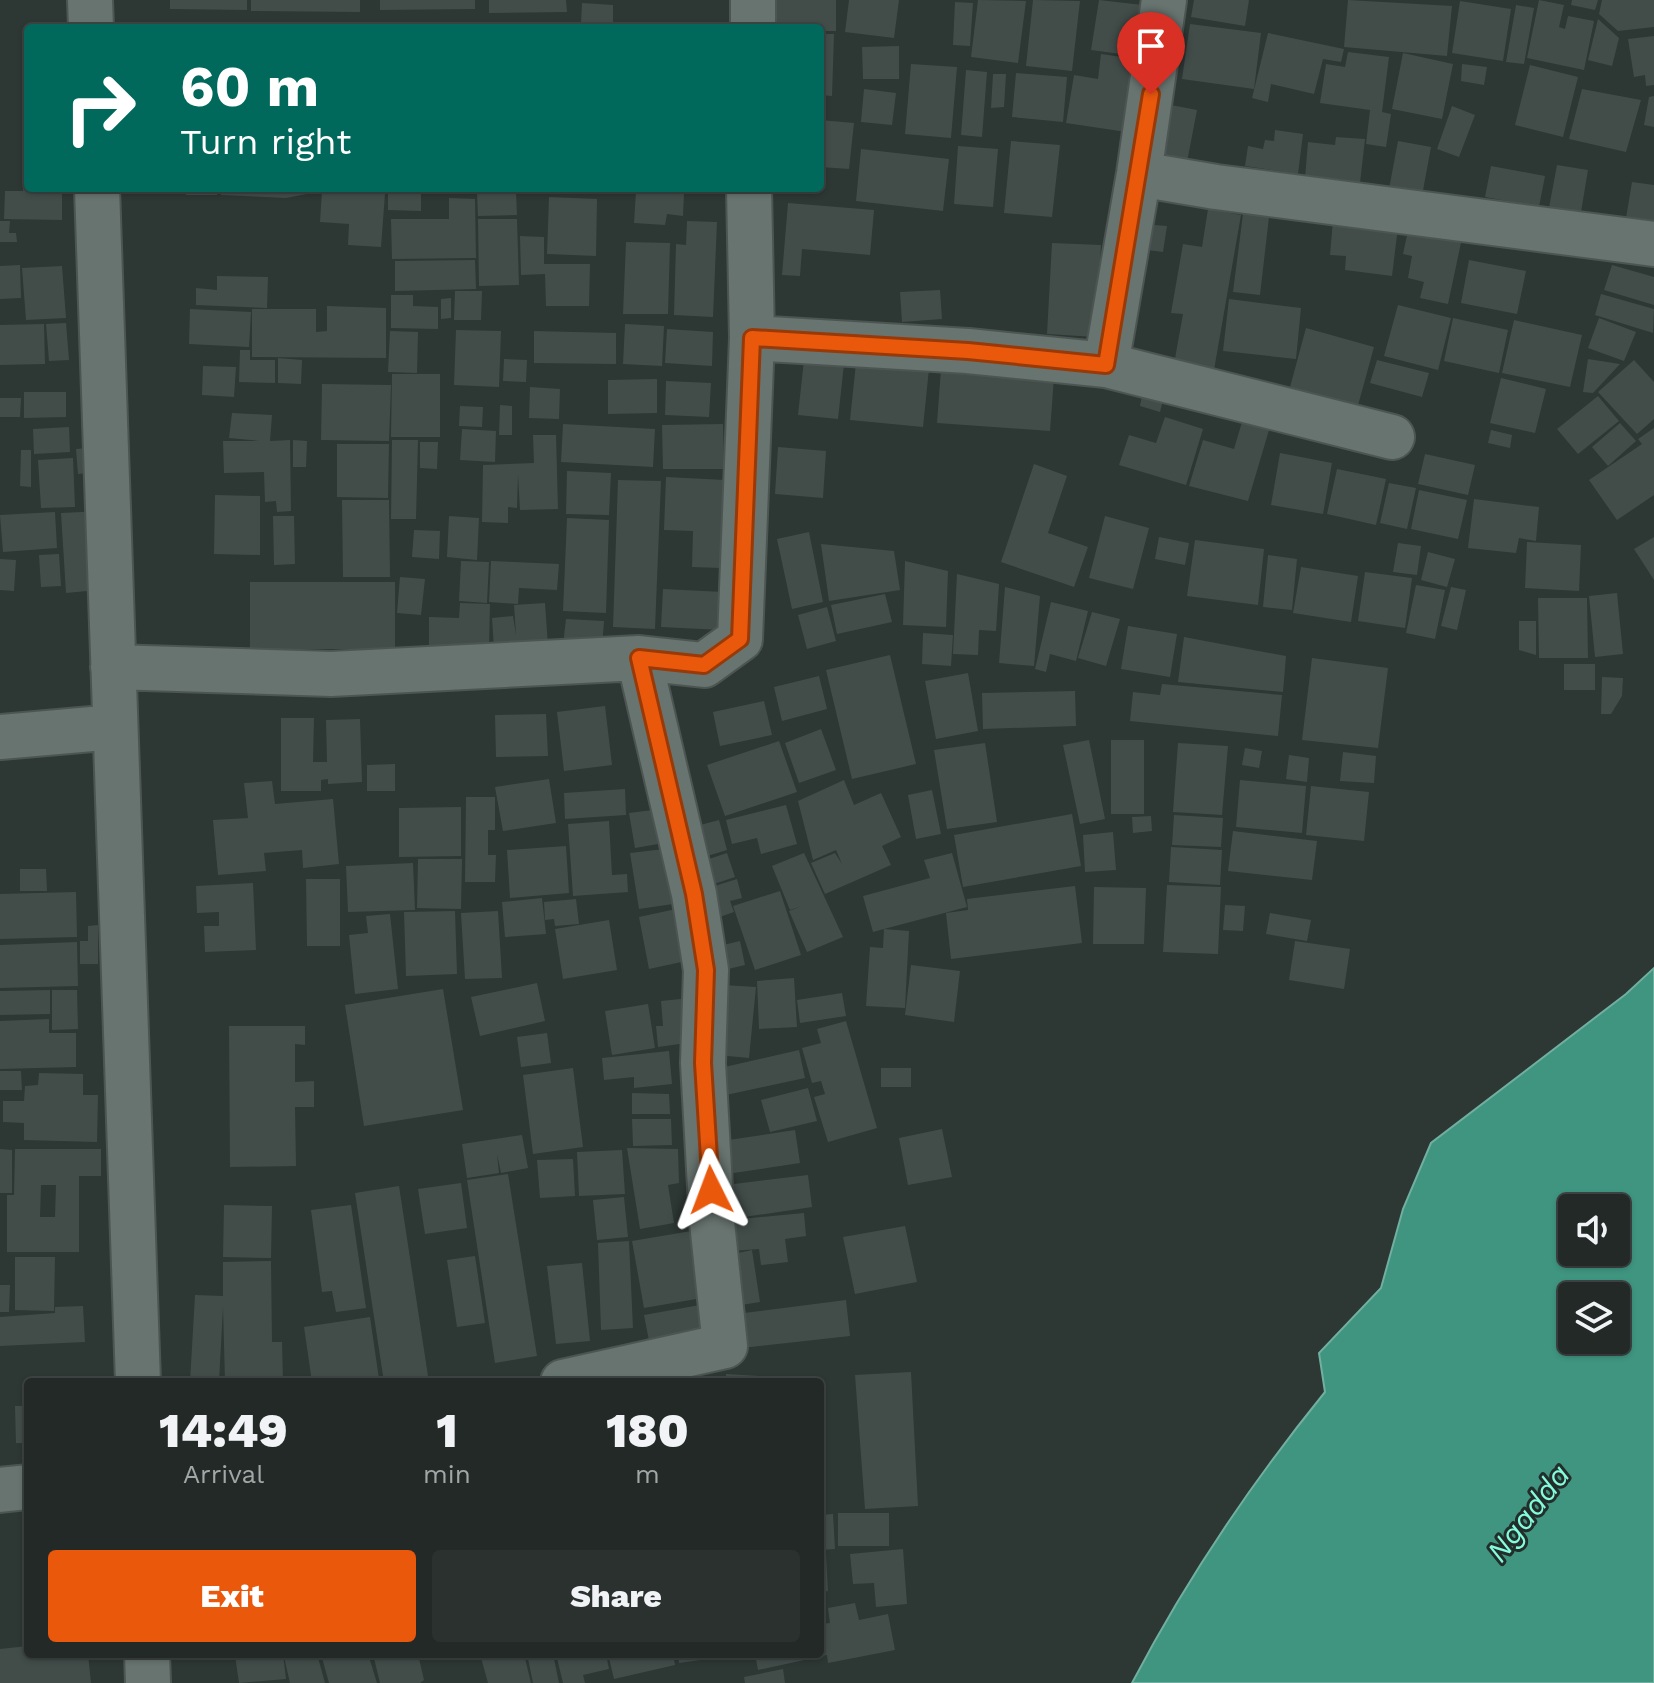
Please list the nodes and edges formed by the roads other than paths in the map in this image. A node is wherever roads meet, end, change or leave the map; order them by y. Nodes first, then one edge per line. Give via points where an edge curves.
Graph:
1 (90, 0) edge
2 (753, 0) edge
3 (1164, 0) edge
4 (91, 24) edge
5 (753, 24) edge
6 (1139, 174) junction
7 (97, 192) edge
8 (749, 192) edge
9 (1654, 244) edge
10 (752, 338) junction
11 (1106, 365) junction
12 (1392, 437) dead end
13 (639, 658) junction
14 (113, 667) junction
15 (115, 727) junction
16 (0, 737) edge
17 (138, 1378) edge
18 (581, 1378) edge
19 (24, 1487) edge
20 (0, 1490) edge
21 (147, 1658) edge
22 (148, 1683) edge

1 - 4 street
2 - 5 street
3 - 6 street
6 - 9 street
6 - 11 street
7 - 14 street
8 - 10 street
10 - 11 street
10 - 13 street via 740,639 704,665
11 - 12 street
13 - 14 street via 331,674
13 - 18 street via 694,894 706,970 703,1063 725,1346
14 - 15 street
15 - 16 street
15 - 17 street
19 - 20 street
21 - 22 street

